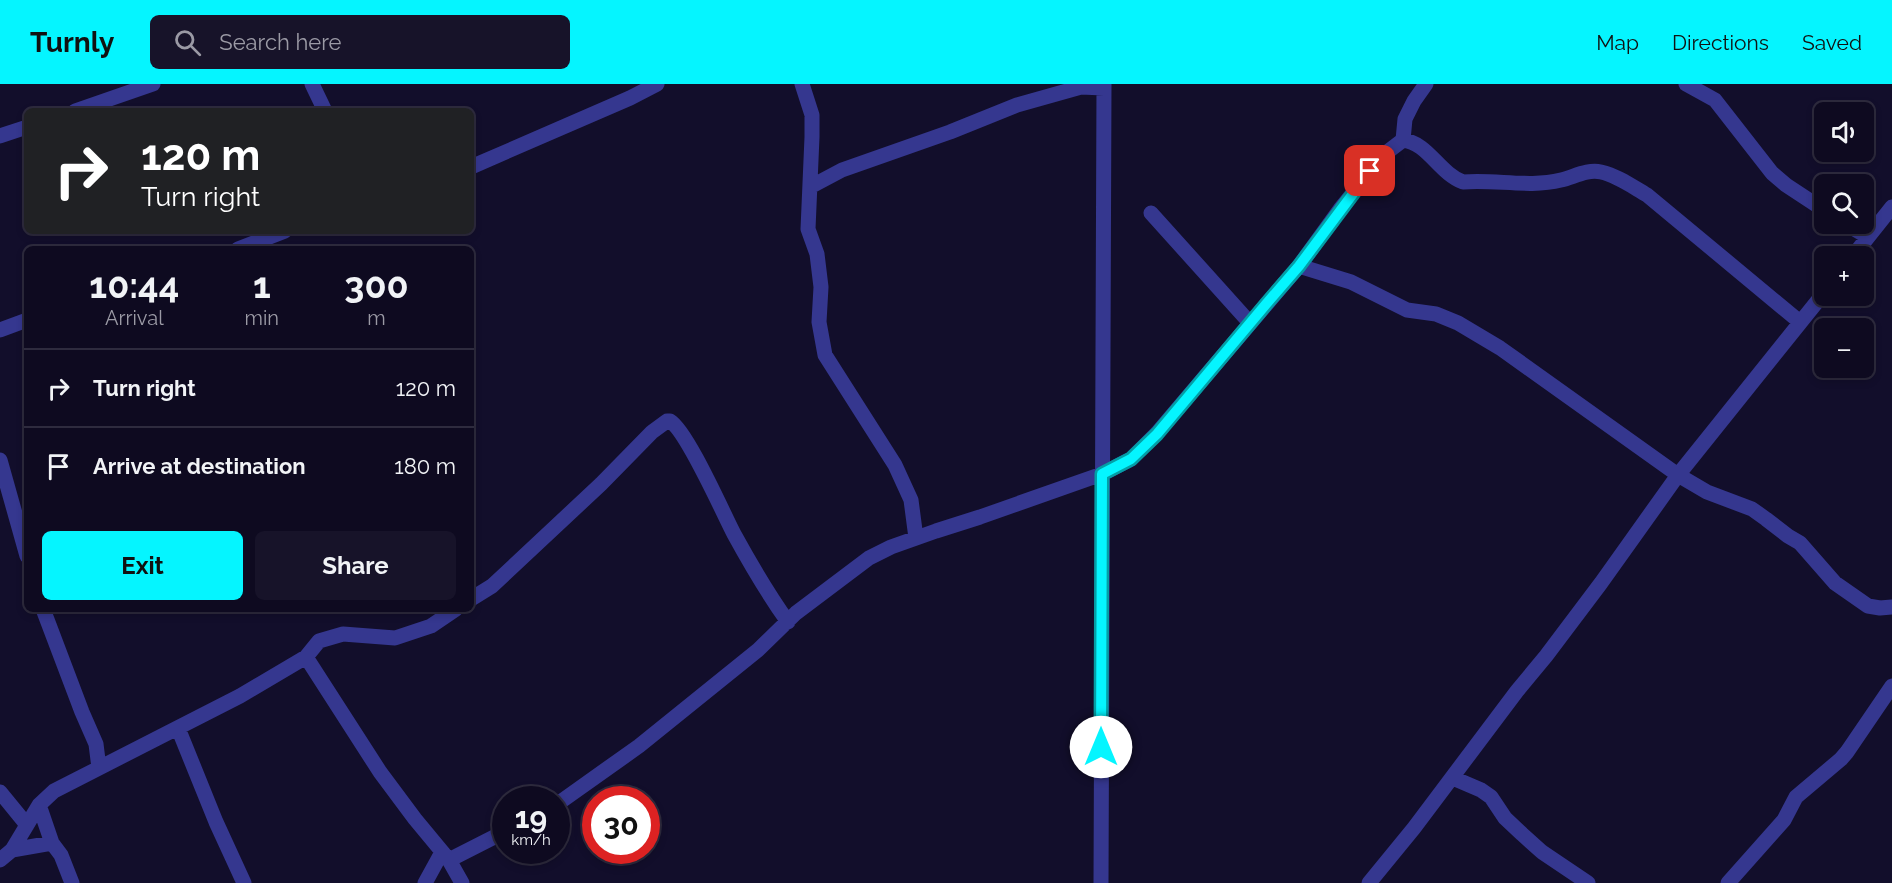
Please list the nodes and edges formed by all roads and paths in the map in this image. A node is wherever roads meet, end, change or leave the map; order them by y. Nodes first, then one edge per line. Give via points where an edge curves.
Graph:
1 (153, 84) edge
2 (312, 84) edge
3 (657, 84) edge
4 (802, 84) edge
5 (1426, 84) edge
6 (1686, 84) edge
7 (1104, 86) edge
8 (84, 108) edge
9 (324, 108) edge
10 (24, 128) edge
11 (0, 136) edge
12 (1404, 140) junction
13 (474, 166) edge
14 (810, 187) junction
15 (1814, 203) edge
16 (1892, 207) edge
17 (1151, 213) dead end
18 (277, 234) edge
19 (1863, 234) edge
20 (1868, 237) junction
21 (246, 246) edge
22 (1861, 246) edge
23 (1299, 266) junction
24 (1814, 305) edge
25 (24, 321) edge
26 (1800, 322) junction
27 (1250, 323) junction
28 (0, 330) edge
29 (0, 460) edge
30 (1102, 474) junction
31 (1678, 475) junction
32 (916, 538) junction
33 (24, 545) edge
34 (474, 597) edge
35 (1892, 607) edge
36 (44, 612) edge
37 (452, 612) edge
38 (788, 622) junction
39 (306, 657) junction
40 (1892, 686) edge
41 (178, 728) junction
42 (96, 744) junction
43 (120, 757) junction
44 (99, 768) junction
45 (1453, 778) junction
46 (0, 792) edge
47 (570, 796) edge
48 (39, 805) junction
49 (27, 825) junction
50 (492, 837) edge
51 (52, 843) junction
52 (6, 855) edge
53 (446, 856) junction
54 (72, 883) edge
55 (244, 883) edge
56 (425, 883) edge
57 (462, 883) edge
58 (1101, 883) edge
59 (1369, 883) edge
60 (1588, 883) edge
61 (1728, 883) edge

1 - 8 street
2 - 9 street
3 - 13 street
4 - 14 street via 812,115
5 - 12 street via 1405,119
6 - 15 street via 1715,100 1772,174
7 - 14 street via 1082,87 1017,105 842,170
7 - 30 street
10 - 11 street
12 - 23 street via 1379,161
12 - 26 street via 1424,150 1452,178 1463,182 1532,183 1588,172 1620,179 1647,195
14 - 32 street via 808,229 817,254 821,287 819,322 825,355 895,465 911,500
16 - 20 street
17 - 27 street
18 - 21 street
19 - 20 street
20 - 22 street
23 - 27 street
23 - 31 street via 1351,282 1407,310 1458,322
24 - 26 street
25 - 28 street
26 - 31 street
27 - 30 street via 1157,434 1131,459
29 - 33 street
30 - 32 street
30 - 58 street
31 - 35 street via 1707,492 1752,509 1800,543 1835,583 1868,606
31 - 45 street
32 - 38 street via 869,558
34 - 38 street via 492,586 652,432 670,421 693,454 766,591
36 - 42 street
37 - 39 street via 431,626 395,638 343,634 319,641
38 - 47 street via 758,651 639,746
39 - 41 street
39 - 53 street via 380,772
40 - 61 street via 1847,752 1796,797 1784,820
41 - 43 street
41 - 55 street
42 - 43 street
42 - 44 street
43 - 44 street
44 - 48 street via 54,791
45 - 59 street
45 - 60 street via 1491,797 1505,818 1542,852
46 - 49 street
48 - 49 street
48 - 51 street
49 - 52 street
50 - 53 street
51 - 52 street
51 - 54 street
53 - 56 street
53 - 57 street

